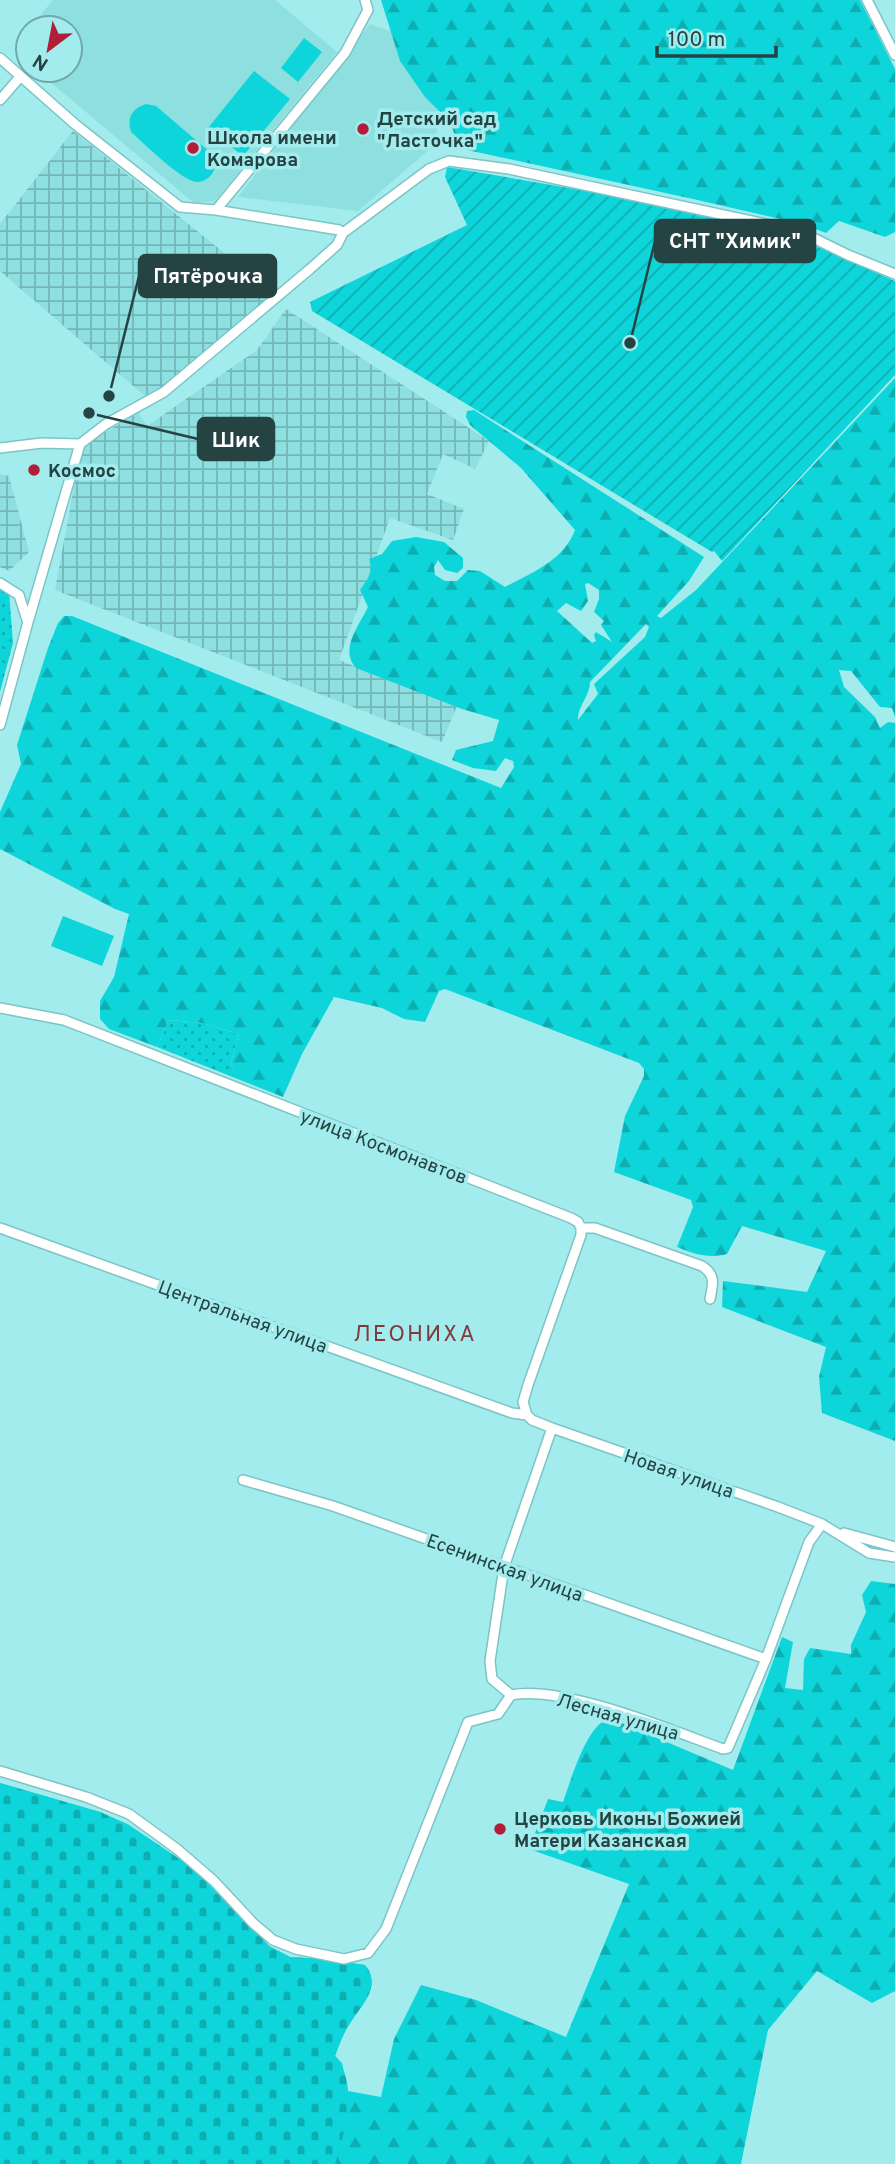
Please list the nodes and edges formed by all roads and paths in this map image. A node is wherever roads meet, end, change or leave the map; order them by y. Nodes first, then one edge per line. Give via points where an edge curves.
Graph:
1 (365, 0) edge
2 (867, 0) edge
3 (895, 55) edge
4 (0, 58) edge
5 (14, 71) edge
6 (14, 84) edge
7 (28, 84) edge
8 (0, 100) edge
9 (216, 210) junction
10 (343, 233) junction
11 (895, 274) edge
12 (80, 444) junction
13 (0, 448) edge
14 (0, 583) edge
15 (27, 622) junction
16 (0, 725) edge
17 (0, 1008) edge
18 (0, 1228) edge
19 (581, 1228) junction
20 (710, 1299) dead end
21 (527, 1415) junction
22 (552, 1428) junction
23 (243, 1480) dead end
24 (822, 1524) junction
25 (832, 1530) junction
26 (895, 1547) edge
27 (895, 1558) edge
28 (504, 1567) junction
29 (766, 1659) junction
30 (511, 1695) junction
31 (0, 1771) edge

1 - 9 street via 368,10 345,52
2 - 3 street
4 - 5 street
6 - 8 street
7 - 9 street via 180,207
9 - 10 street
10 - 11 street via 429,169 449,161 509,169 799,231
10 - 12 street via 337,245 310,269 164,392
12 - 13 street
12 - 15 street
14 - 15 street via 19,595
15 - 16 street
17 - 19 street, улица Космонавтов via 64,1020 571,1218
18 - 21 street, Центральная улица
19 - 20 street, улица Космонавтов via 594,1228 702,1266 714,1278
19 - 21 street via 523,1402
21 - 22 street, Новая улица
22 - 24 street, Новая улица
22 - 28 street
23 - 28 street, Есенинская улица via 333,1506
24 - 25 street, Новая улица
24 - 29 street via 809,1542
25 - 26 street
25 - 27 street via 869,1553
28 - 29 street, Есенинская улица
28 - 30 street via 490,1661 492,1679
29 - 30 street, Лесная улица via 731,1744 723,1749 586,1703 533,1692
30 - 31 street via 498,1714 468,1722 386,1929 368,1954 344,1959 274,1940 205,1873 129,1814

